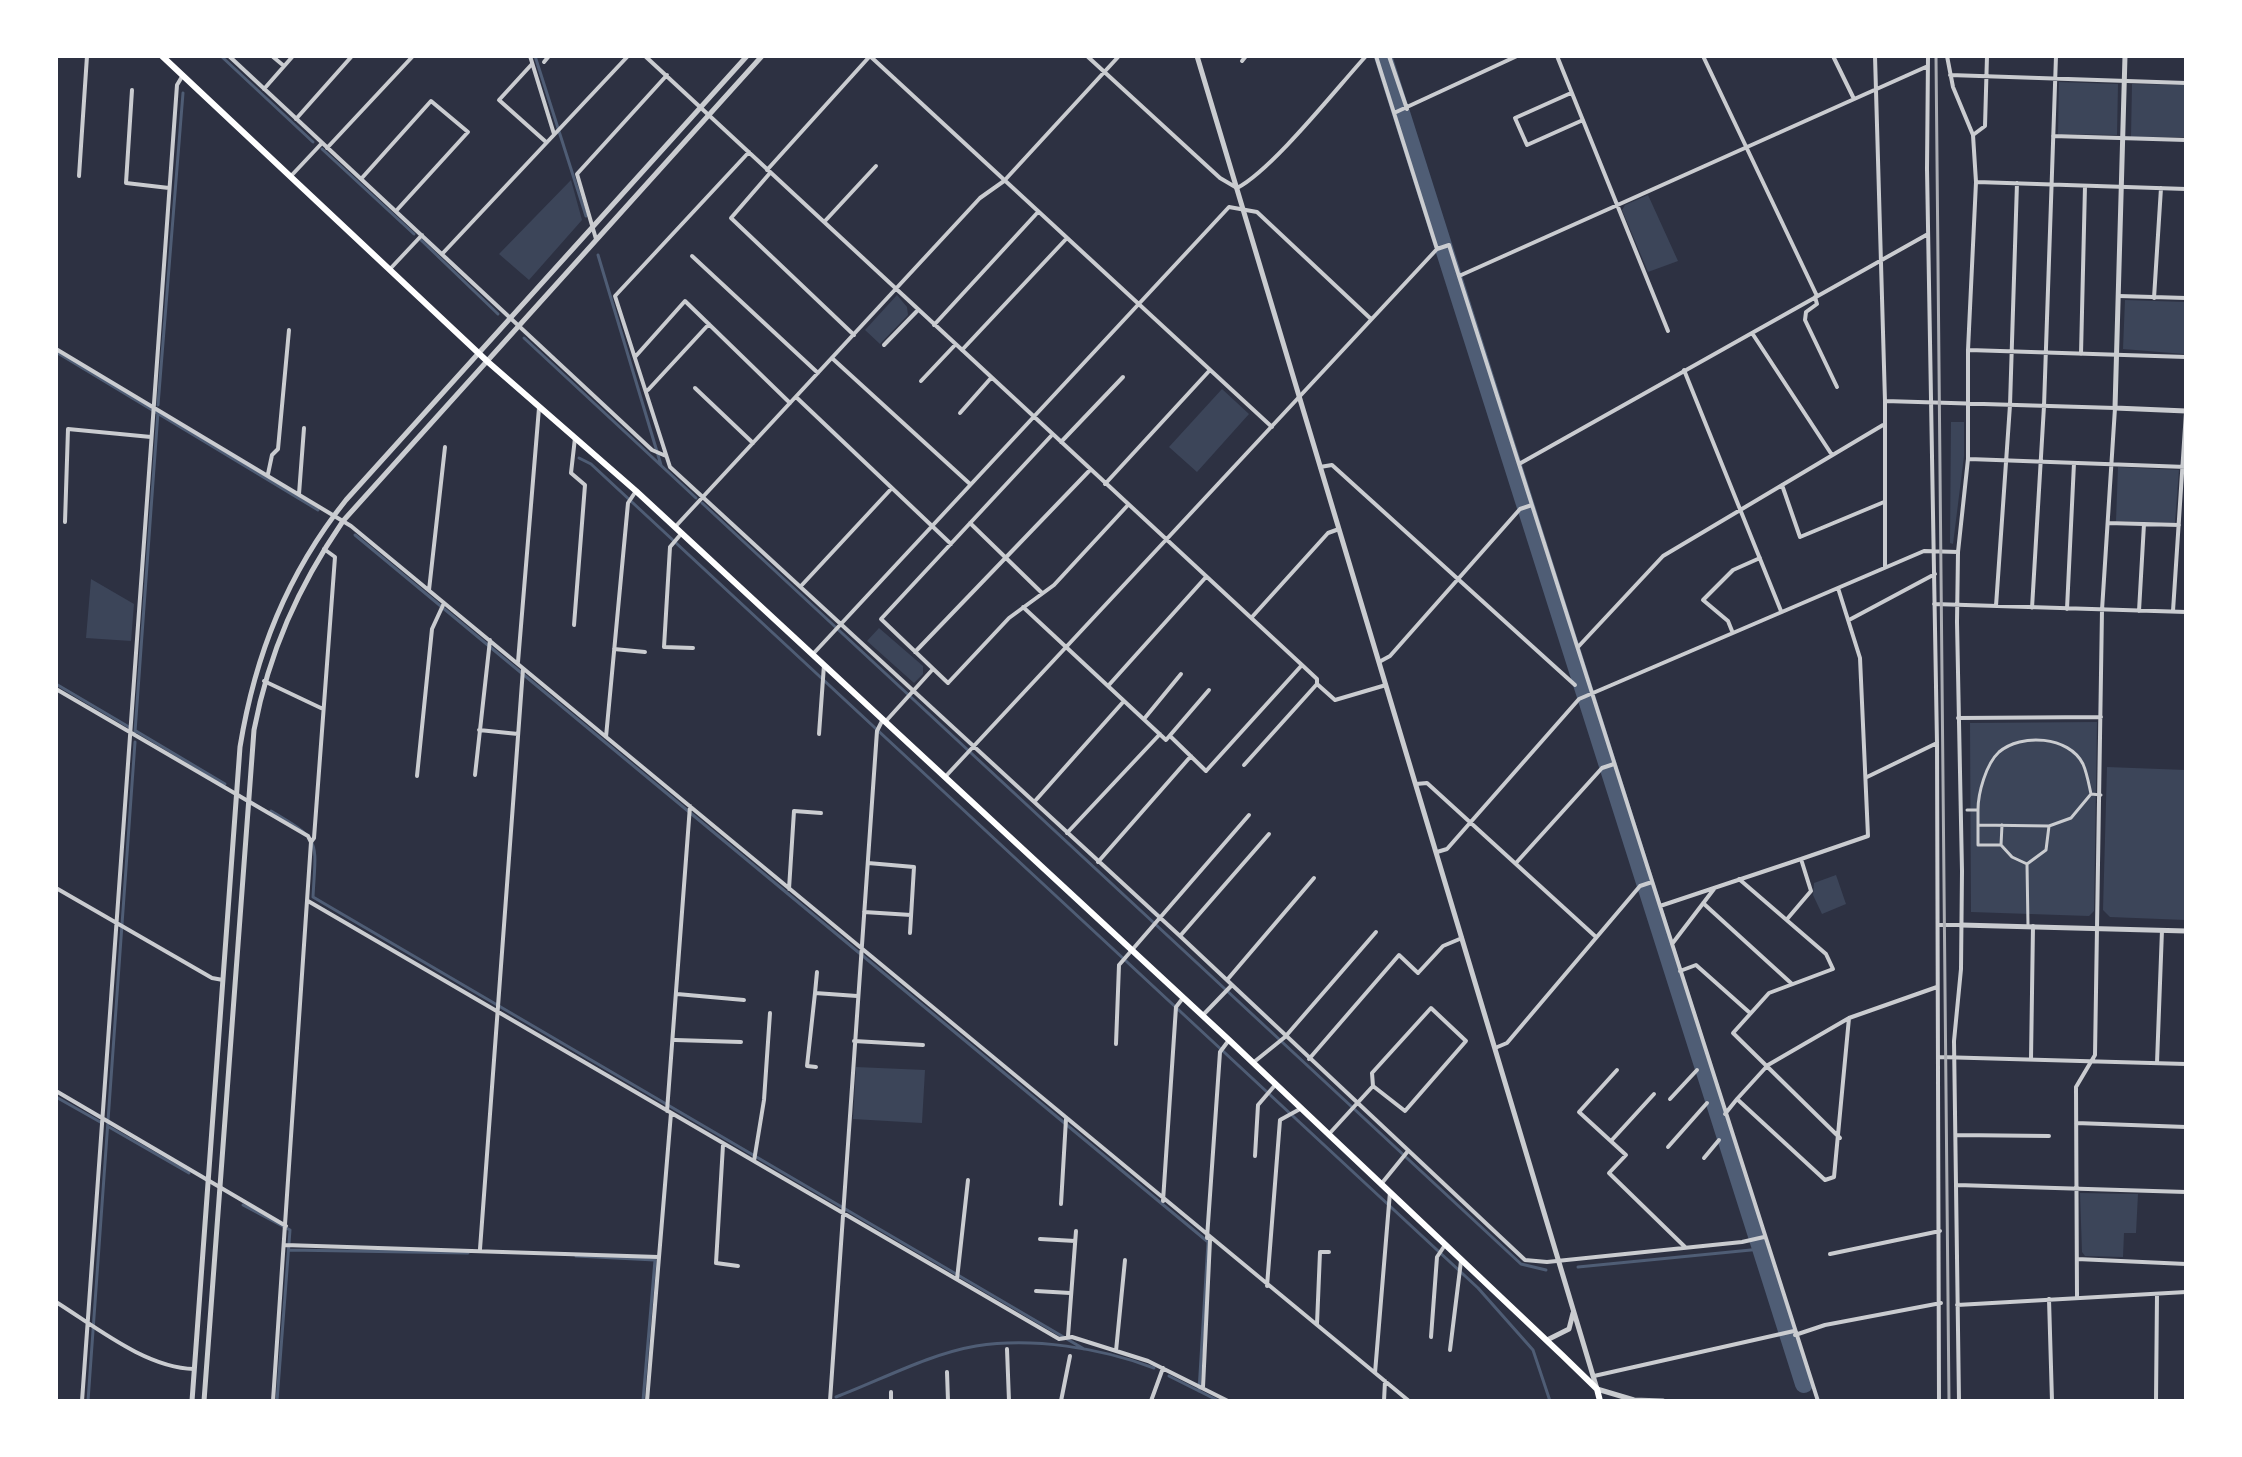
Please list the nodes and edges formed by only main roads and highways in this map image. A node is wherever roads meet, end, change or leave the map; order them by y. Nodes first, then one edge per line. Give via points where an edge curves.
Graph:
1 (163, 56) edge
2 (1600, 1401) edge

1 - 2 main road via 477,352 682,533 1254,1062 1390,1191 1441,1250 1461,1260 1547,1340 1597,1389

